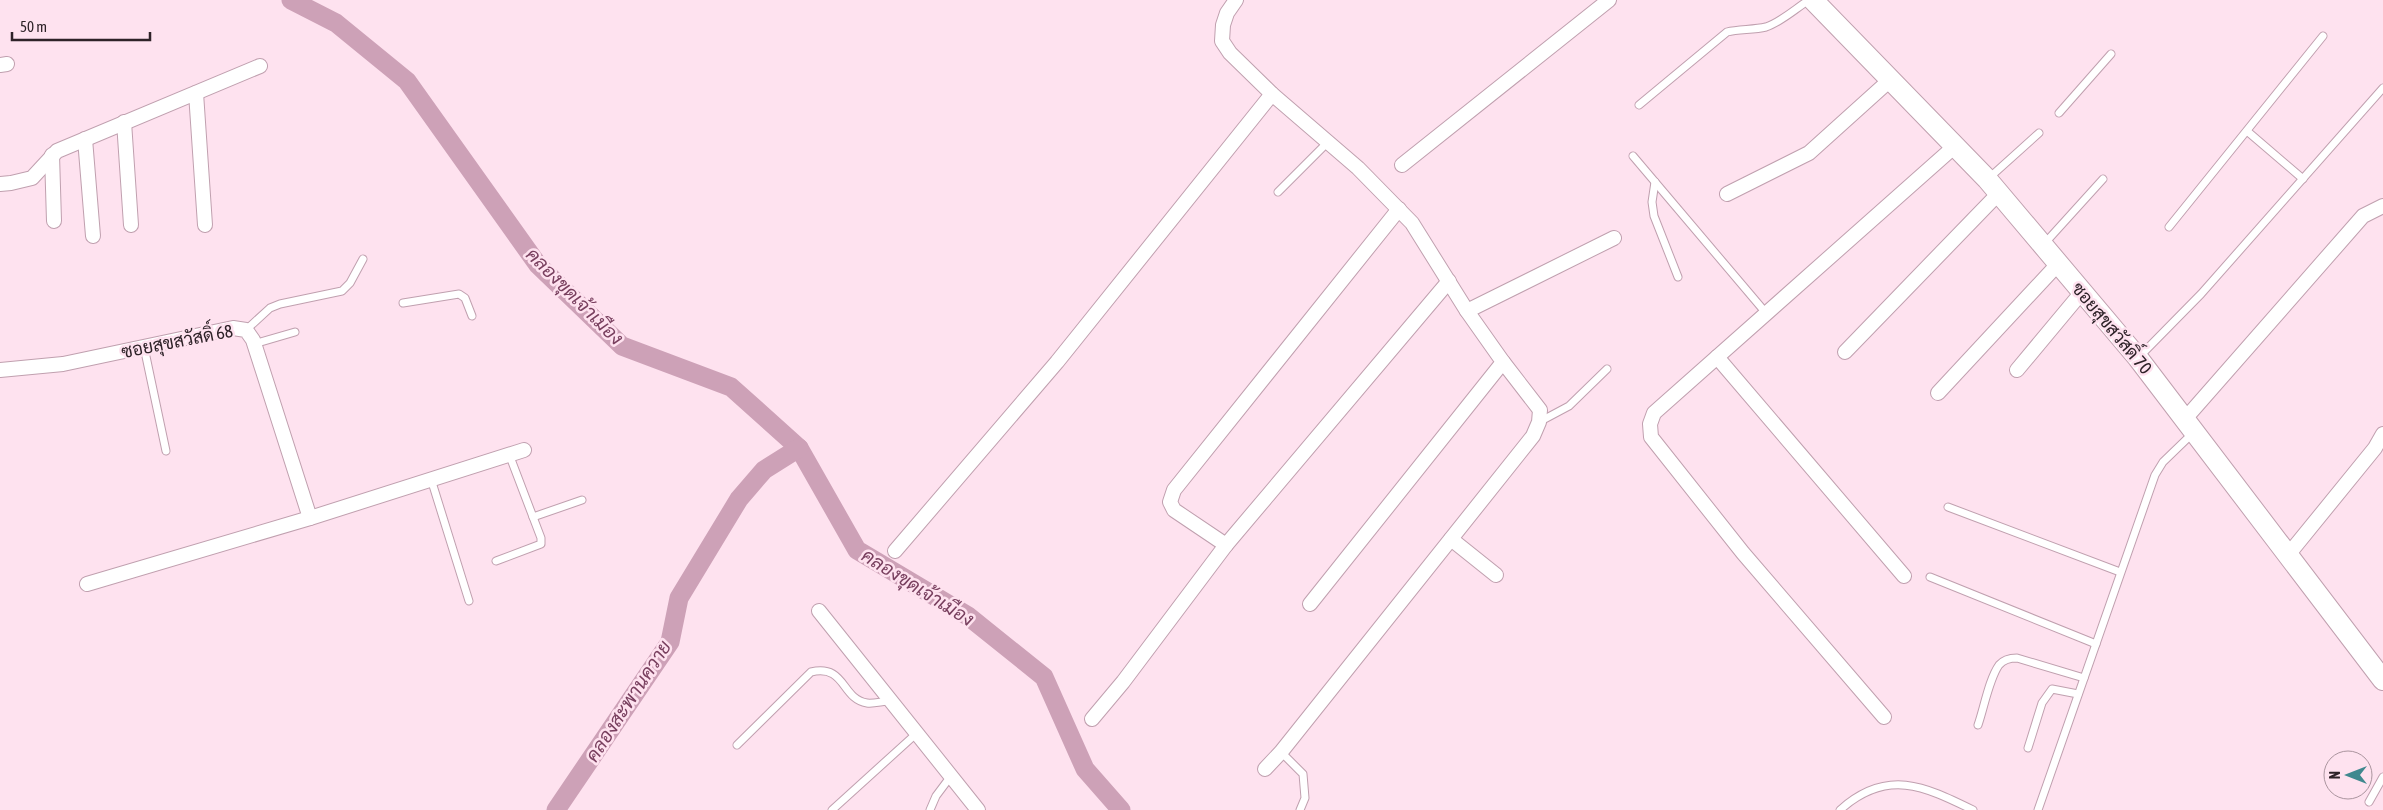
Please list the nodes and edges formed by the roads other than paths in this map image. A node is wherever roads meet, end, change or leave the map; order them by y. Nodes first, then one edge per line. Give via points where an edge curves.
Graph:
1 (1236, 0) edge
2 (1610, 0) edge
3 (1809, 0) edge
4 (1813, 0) edge
5 (2323, 36) dead end
6 (2111, 54) dead end
7 (260, 66) dead end
8 (1890, 80) junction
9 (2383, 88) edge
10 (196, 92) junction
11 (1272, 94) junction
12 (1639, 105) dead end
13 (2058, 113) dead end
14 (124, 122) junction
15 (2246, 131) junction
16 (2039, 133) dead end
17 (86, 138) junction
18 (1328, 142) junction
19 (1955, 146) junction
20 (52, 155) junction
21 (1633, 156) dead end
22 (1402, 165) dead end
23 (2103, 178) dead end
24 (2303, 179) junction
25 (1655, 182) junction
26 (0, 184) edge
27 (1993, 186) junction
28 (1278, 192) dead end
29 (1727, 194) dead end
30 (2383, 206) edge
31 (1399, 209) junction
32 (54, 221) dead end
33 (131, 224) dead end
34 (205, 225) dead end
35 (2169, 228) dead end
36 (93, 236) dead end
37 (1614, 238) dead end
38 (2043, 245) junction
39 (363, 259) dead end
40 (2058, 264) junction
41 (1678, 277) dead end
42 (1449, 282) junction
43 (2082, 292) junction
44 (403, 302) dead end
45 (1467, 311) junction
46 (1766, 313) junction
47 (472, 316) dead end
48 (246, 330) junction
49 (295, 332) dead end
50 (254, 344) junction
51 (144, 347) junction
52 (1845, 352) dead end
53 (1717, 357) junction
54 (2138, 358) junction
55 (1503, 362) junction
56 (1607, 369) dead end
57 (0, 370) edge
58 (2017, 370) dead end
59 (1938, 393) dead end
60 (1539, 422) junction
61 (2190, 425) junction
62 (2383, 434) edge
63 (524, 450) dead end
64 (166, 451) dead end
65 (509, 454) junction
66 (431, 479) junction
67 (582, 500) dead end
68 (1948, 507) dead end
69 (533, 517) junction
70 (310, 518) junction
71 (1451, 539) junction
72 (1226, 545) junction
73 (895, 551) dead end
74 (2288, 555) junction
75 (496, 561) dead end
76 (2120, 572) junction
77 (1496, 575) dead end
78 (1904, 576) dead end
79 (1930, 577) dead end
80 (87, 584) dead end
81 (469, 601) dead end
82 (1310, 604) dead end
83 (819, 611) dead end
84 (2096, 644) junction
85 (2084, 678) junction
86 (2383, 680) edge
87 (2078, 694) junction
88 (891, 700) junction
89 (1884, 718) dead end
90 (1092, 719) dead end
91 (1978, 725) dead end
92 (917, 734) junction
93 (737, 745) dead end
94 (2028, 748) dead end
95 (1281, 752) junction
96 (1265, 769) dead end
97 (951, 776) junction
98 (2383, 777) edge
99 (2369, 802) dead end
100 (832, 810) edge
101 (930, 810) edge
102 (978, 810) edge
103 (1300, 810) edge
104 (1840, 810) edge
105 (1973, 810) edge
106 (2038, 810) edge

1 - 11 street via 1227,13 1222,41
2 - 22 street
3 - 12 lane via 1764,27 1727,32
4 - 8 street, ซอยสุขสวัสดิ์ 70
5 - 15 lane
6 - 13 lane
7 - 10 street
8 - 19 street, ซอยสุขสวัสดิ์ 70
8 - 29 street via 1809,153
9 - 24 lane
10 - 14 street
10 - 34 street
11 - 18 street
11 - 73 street via 1057,362
14 - 17 street
14 - 33 street
15 - 24 lane
15 - 35 lane
16 - 27 lane
17 - 20 street
17 - 36 street
18 - 28 lane
18 - 31 street
19 - 27 street, ซอยสุขสวัสดิ์ 70
19 - 46 street
20 - 26 street via 32,178
20 - 32 street
21 - 25 lane
23 - 38 lane
24 - 54 lane via 2201,294
25 - 41 lane via 1654,216
25 - 46 lane
27 - 38 street, ซอยสุขสวัสดิ์ 70
27 - 52 street
30 - 61 street via 2363,216
31 - 42 street via 1417,230
31 - 72 street via 1174,490 1170,502 1174,510
37 - 45 street
38 - 40 street, ซอยสุขสวัสดิ์ 70
39 - 48 lane via 342,291 270,308
40 - 43 street, ซอยสุขสวัสดิ์ 70
40 - 59 street
42 - 45 street
42 - 72 street
43 - 54 street, ซอยสุขสวัสดิ์ 70
43 - 58 street
44 - 47 lane via 459,294 465,298
45 - 55 street
46 - 53 street
48 - 50 street, ซอยสุขสวัสดิ์ 68
48 - 51 street, ซอยสุขสวัสดิ์ 68 via 234,328
49 - 50 lane
50 - 70 street, ซอยสุขสวัสดิ์ 68
51 - 57 street, ซอยสุขสวัสดิ์ 68 via 63,364
51 - 64 lane
53 - 78 street
53 - 89 street via 1654,413 1650,424 1651,437 1743,552
54 - 61 street, ซอยสุขสวัสดิ์ 70
55 - 60 street via 1535,401 1540,410
55 - 82 street
56 - 60 lane via 1569,406
60 - 71 street via 1533,436
61 - 74 street, ซอยสุขสวัสดิ์ 70
61 - 76 lane via 2155,475
62 - 74 street
63 - 65 street
65 - 66 street
65 - 69 lane
66 - 70 street
66 - 81 lane
67 - 69 lane
68 - 76 lane
69 - 75 lane via 541,544
70 - 80 street
71 - 77 street
71 - 95 street
72 - 90 street
74 - 86 street, ซอยสุขสวัสดิ์ 70
76 - 84 lane
79 - 84 lane
83 - 88 street
84 - 85 lane
85 - 87 lane
85 - 91 lane via 2017,658 2007,658 1995,674
87 - 94 lane via 2052,689 2042,703
87 - 106 lane
88 - 92 street
88 - 93 lane via 865,703 832,672 811,672
92 - 97 street
92 - 100 lane
95 - 96 street
95 - 103 lane via 1303,774 1305,798
97 - 101 lane
97 - 102 street
98 - 99 lane
104 - 105 lane via 1852,799 1879,786 1914,784

